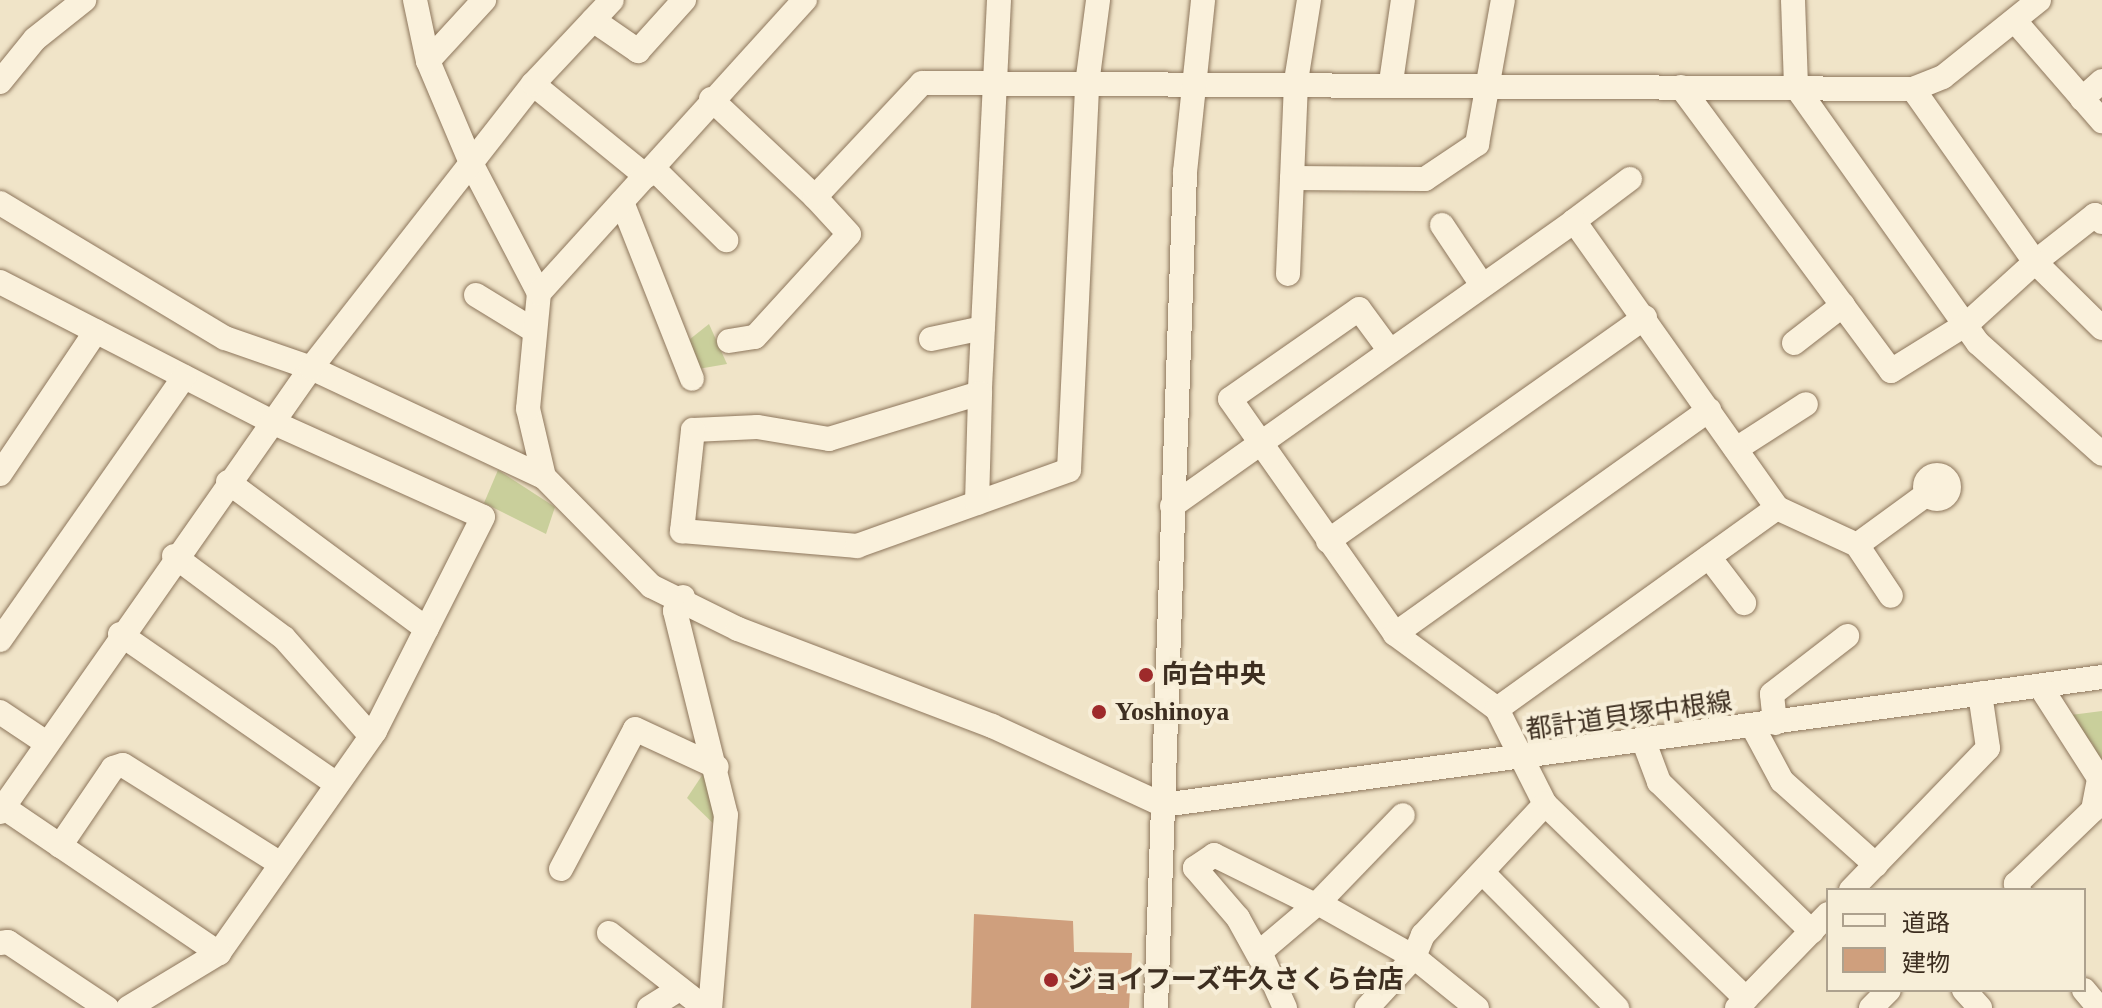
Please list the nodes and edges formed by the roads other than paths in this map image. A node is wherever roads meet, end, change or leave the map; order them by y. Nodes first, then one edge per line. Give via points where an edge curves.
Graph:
1 (84, 0) edge
2 (415, 0) edge
3 (484, 0) edge
4 (612, 0) edge
5 (684, 0) edge
6 (805, 0) edge
7 (999, 0) edge
8 (1098, 0) edge
9 (1203, 0) edge
10 (1309, 0) edge
11 (1403, 0) edge
12 (1503, 0) edge
13 (1793, 0) edge
14 (2039, 0) edge
15 (593, 20) junction
16 (2015, 21) junction
17 (428, 61) junction
18 (992, 80) junction
19 (1296, 81) junction
20 (2102, 81) edge
21 (0, 82) edge
22 (1191, 82) junction
23 (1391, 82) junction
24 (1488, 82) junction
25 (533, 84) junction
26 (1087, 84) junction
27 (1681, 87) junction
28 (1796, 87) junction
29 (1913, 89) junction
30 (711, 99) junction
31 (2082, 99) junction
32 (2102, 121) edge
33 (471, 163) junction
34 (650, 172) junction
35 (1292, 178) junction
36 (1630, 179) dead end
37 (815, 197) junction
38 (622, 202) junction
39 (0, 203) edge
40 (1574, 221) junction
41 (2102, 222) edge
42 (1442, 225) dead end
43 (726, 240) dead end
44 (2035, 262) junction
45 (1288, 274) dead end
46 (1482, 285) junction
47 (4, 292) edge
48 (539, 293) junction
49 (476, 295) dead end
50 (1843, 305) junction
51 (1645, 317) junction
52 (1968, 323) junction
53 (983, 328) junction
54 (2102, 328) edge
55 (96, 331) junction
56 (535, 331) junction
57 (931, 339) dead end
58 (729, 341) dead end
59 (1794, 343) dead end
60 (1390, 351) junction
61 (311, 368) junction
62 (184, 377) junction
63 (692, 379) dead end
64 (980, 393) junction
65 (1806, 404) dead end
66 (1709, 410) junction
67 (272, 422) junction
68 (1258, 446) junction
69 (1736, 449) junction
70 (2102, 454) edge
71 (0, 474) edge
72 (544, 477) junction
73 (228, 482) junction
74 (1927, 494) dead end
75 (977, 503) junction
76 (1172, 506) junction
77 (1777, 508) junction
78 (1328, 541) junction
79 (1857, 545) junction
80 (174, 556) junction
81 (1709, 557) junction
82 (1891, 596) dead end
83 (683, 597) junction
84 (1744, 603) dead end
85 (427, 629) junction
86 (120, 634) junction
87 (1395, 634) junction
88 (1847, 636) dead end
89 (0, 640) edge
90 (2102, 677) edge
91 (2040, 686) junction
92 (1980, 694) junction
93 (1497, 709) junction
94 (0, 712) edge
95 (1764, 725) junction
96 (371, 736) junction
97 (45, 742) junction
98 (1644, 742) junction
99 (1524, 760) junction
100 (717, 767) junction
101 (337, 784) junction
102 (1545, 804) junction
103 (1163, 805) junction
104 (1, 810) edge
105 (1403, 815) dead end
106 (2098, 820) edge
107 (60, 846) junction
108 (281, 864) junction
109 (561, 869) dead end
110 (1484, 874) junction
111 (1864, 881) edge
112 (2018, 888) edge
113 (1315, 904) junction
114 (1820, 923) edge
115 (609, 933) dead end
116 (0, 943) edge
117 (219, 953) junction
118 (1414, 957) junction
119 (1260, 958) junction
120 (680, 989) junction
121 (1887, 992) edge
122 (1966, 992) edge
123 (2086, 992) edge
124 (1741, 1004) edge
125 (107, 1008) edge
126 (128, 1008) edge
127 (649, 1008) edge
128 (707, 1008) edge
129 (1156, 1008) edge
130 (1285, 1008) edge
131 (1367, 1008) edge
132 (1477, 1008) edge
133 (1617, 1008) edge
134 (1871, 1008) edge
135 (1980, 1008) edge
136 (2099, 1008) edge

1 - 21 street via 35,39
2 - 17 street
3 - 17 street
4 - 15 street
5 - 15 street via 638,51
6 - 30 street
7 - 18 street
8 - 26 street
9 - 22 street
10 - 19 street
11 - 23 street
12 - 24 street
13 - 28 street
14 - 16 street
15 - 25 street
16 - 29 street via 1943,77
16 - 31 street
17 - 33 street
18 - 26 street
18 - 37 street via 922,83
18 - 53 street
19 - 22 street
19 - 23 street
19 - 35 street
20 - 31 street
22 - 26 street
22 - 76 street
23 - 24 street
24 - 27 street
24 - 35 street via 1477,144 1425,179
25 - 33 street
25 - 34 street
26 - 75 street via 1069,470
27 - 28 street
27 - 50 street
28 - 29 street
28 - 52 street
29 - 44 street
30 - 34 street
30 - 37 street
31 - 32 street
33 - 48 street
33 - 61 street
34 - 38 street
34 - 43 street
35 - 45 street
36 - 40 street
37 - 58 street via 849,234 755,337
38 - 48 street
38 - 63 street
39 - 61 street via 225,338
40 - 46 street
40 - 51 street
41 - 44 street via 2095,215
42 - 46 street
44 - 52 street
44 - 54 street
46 - 60 street
47 - 55 street
48 - 56 street
49 - 56 street
50 - 52 street via 1891,371
50 - 59 street
51 - 66 street
51 - 78 street
52 - 70 street via 1978,343
53 - 57 street
53 - 64 street
55 - 62 street
55 - 71 street
56 - 72 street via 528,409
60 - 68 street
60 - 68 street via 1359,309 1230,399
61 - 67 street
61 - 72 street
62 - 67 street
62 - 89 street
64 - 75 street
64 - 75 street via 829,439 757,427 693,430 682,531 857,546
65 - 69 street
66 - 69 street
66 - 87 street
67 - 73 street
67 - 85 street via 483,517
68 - 76 street
68 - 78 street
69 - 77 street
72 - 83 street via 651,586
73 - 80 street
73 - 85 street
74 - 79 street
76 - 103 street
77 - 79 street
77 - 81 street
78 - 87 street
79 - 82 street
80 - 86 street
80 - 96 street via 284,638
81 - 84 street
81 - 93 street
83 - 100 street via 675,611
83 - 103 street via 738,629 992,726
85 - 96 street
86 - 97 street
86 - 101 street
87 - 93 street
88 - 95 street via 1772,694
90 - 91 street, 都計道貝塚中根線
91 - 92 street, 都計道貝塚中根線
91 - 106 street via 2099,778
92 - 95 street, 都計道貝塚中根線
92 - 111 street via 1988,748
93 - 99 street
94 - 97 street
95 - 98 street, 都計道貝塚中根線
95 - 111 street via 1782,781
96 - 101 street
97 - 104 street
98 - 99 street, 都計道貝塚中根線
98 - 114 street via 1659,782
99 - 102 street
99 - 103 street, 都計道貝塚中根線
100 - 109 street via 635,729
100 - 128 street via 726,815
101 - 108 street
102 - 110 street
102 - 124 street
103 - 129 street
104 - 107 street
105 - 113 street
106 - 112 street via 2016,884
107 - 108 street via 113,768 123,765
107 - 117 street
108 - 117 street
110 - 118 street via 1423,935
110 - 133 street
113 - 118 street
113 - 119 street via 1263,947
113 - 119 street via 1214,855 1195,868 1238,918
114 - 124 street
115 - 120 street
116 - 125 street via 8,942
117 - 126 street
118 - 131 street
118 - 132 street
119 - 130 street
120 - 127 street
120 - 128 street
121 - 134 street
122 - 135 street
123 - 136 street

